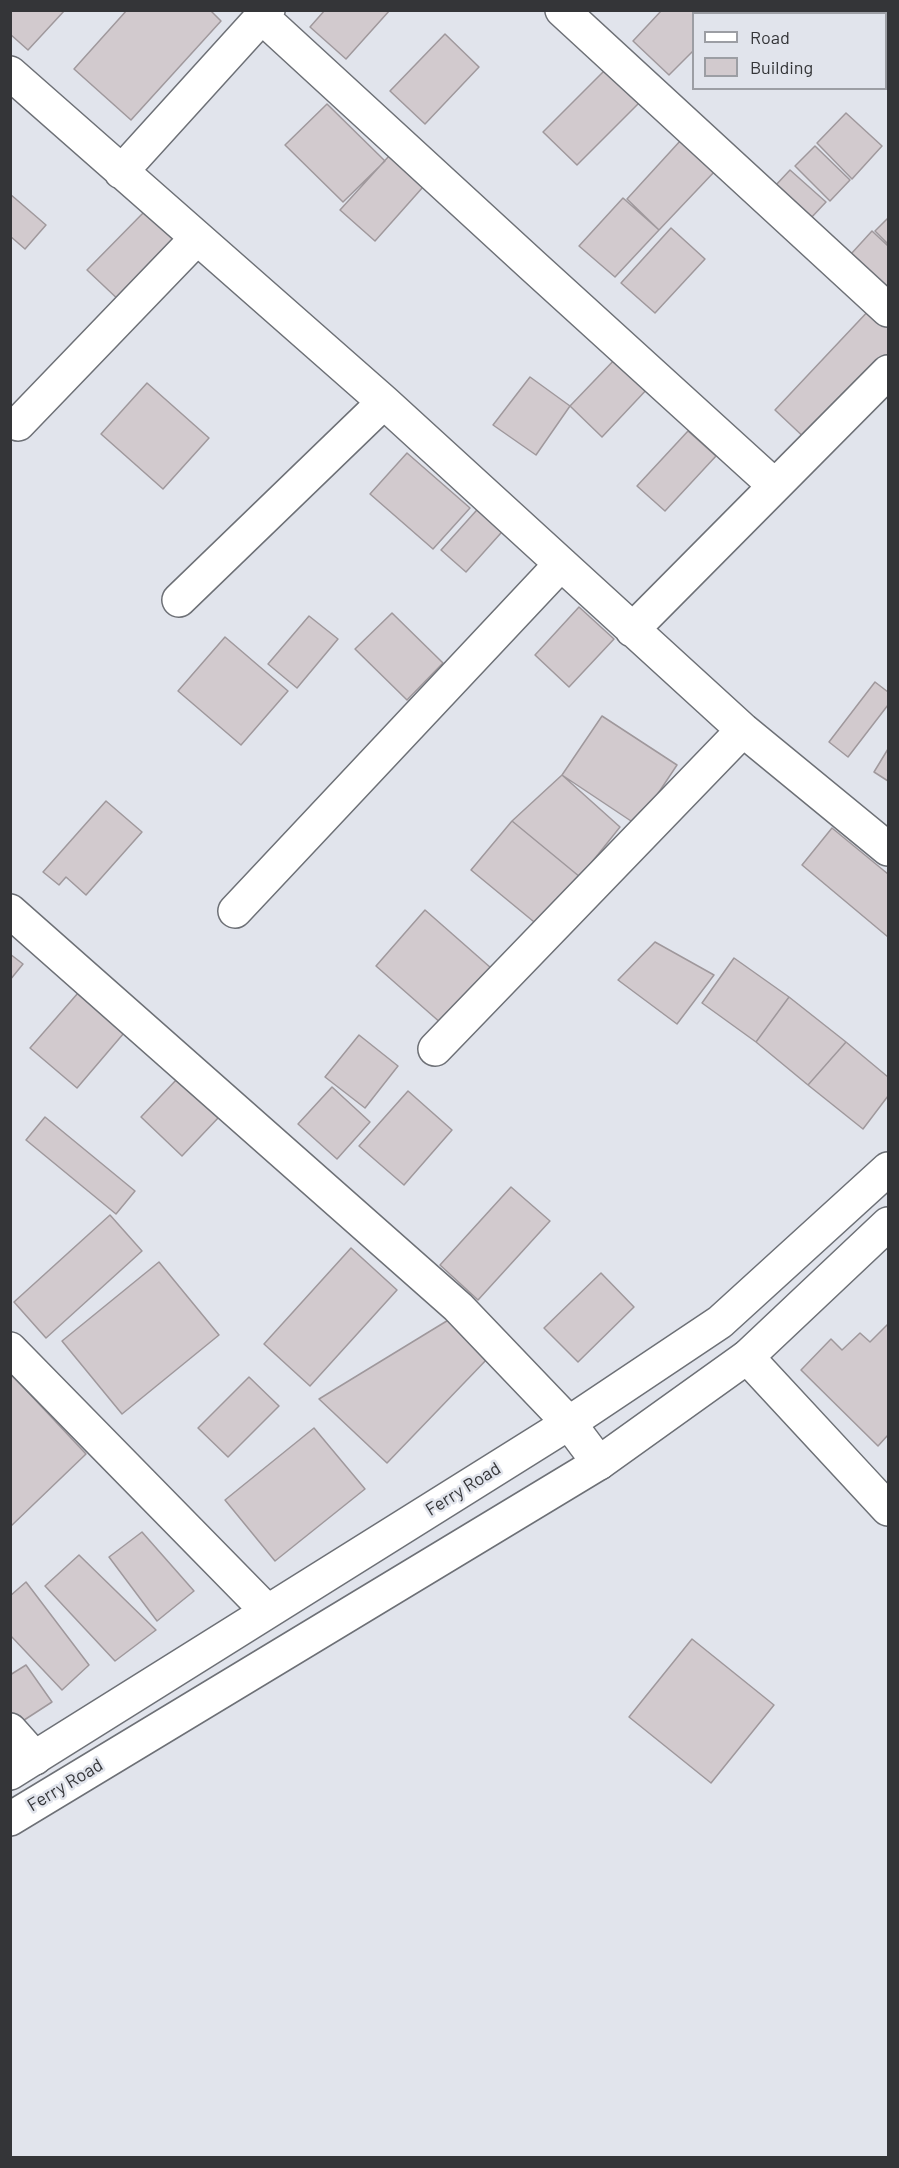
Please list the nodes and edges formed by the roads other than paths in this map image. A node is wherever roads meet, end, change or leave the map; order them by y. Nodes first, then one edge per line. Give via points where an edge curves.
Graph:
1 (562, 10) edge
2 (265, 14) edge
3 (10, 73) edge
4 (121, 172) junction
5 (197, 238) junction
6 (888, 310) edge
7 (888, 372) edge
8 (384, 402) junction
9 (18, 424) dead end
10 (775, 486) junction
11 (561, 564) junction
12 (179, 600) dead end
13 (632, 630) junction
14 (743, 730) junction
15 (888, 849) edge
16 (10, 910) edge
17 (235, 911) dead end
18 (435, 1048) dead end
19 (888, 1169) edge
20 (888, 1224) edge
21 (10, 1348) edge
22 (747, 1357) junction
23 (569, 1423) junction
24 (598, 1463) junction
25 (888, 1509) edge
26 (267, 1611) junction
27 (10, 1730) edge
28 (23, 1765) edge
29 (10, 1819) edge

1 - 6 street
2 - 4 street
2 - 10 street via 540,273
3 - 4 street
4 - 5 street
5 - 8 street
5 - 9 street
7 - 10 street
8 - 11 street
8 - 12 street
10 - 13 street
11 - 13 street
11 - 17 street
13 - 14 street
14 - 15 street
14 - 18 street
16 - 23 street via 458,1307
19 - 23 street, Ferry Road via 720,1322
20 - 22 street, Ferry Road
21 - 26 street
22 - 24 street, Ferry Road
22 - 25 street
23 - 24 street
23 - 26 street, Ferry Road
24 - 29 street, Ferry Road
26 - 28 street, Ferry Road
27 - 28 street

